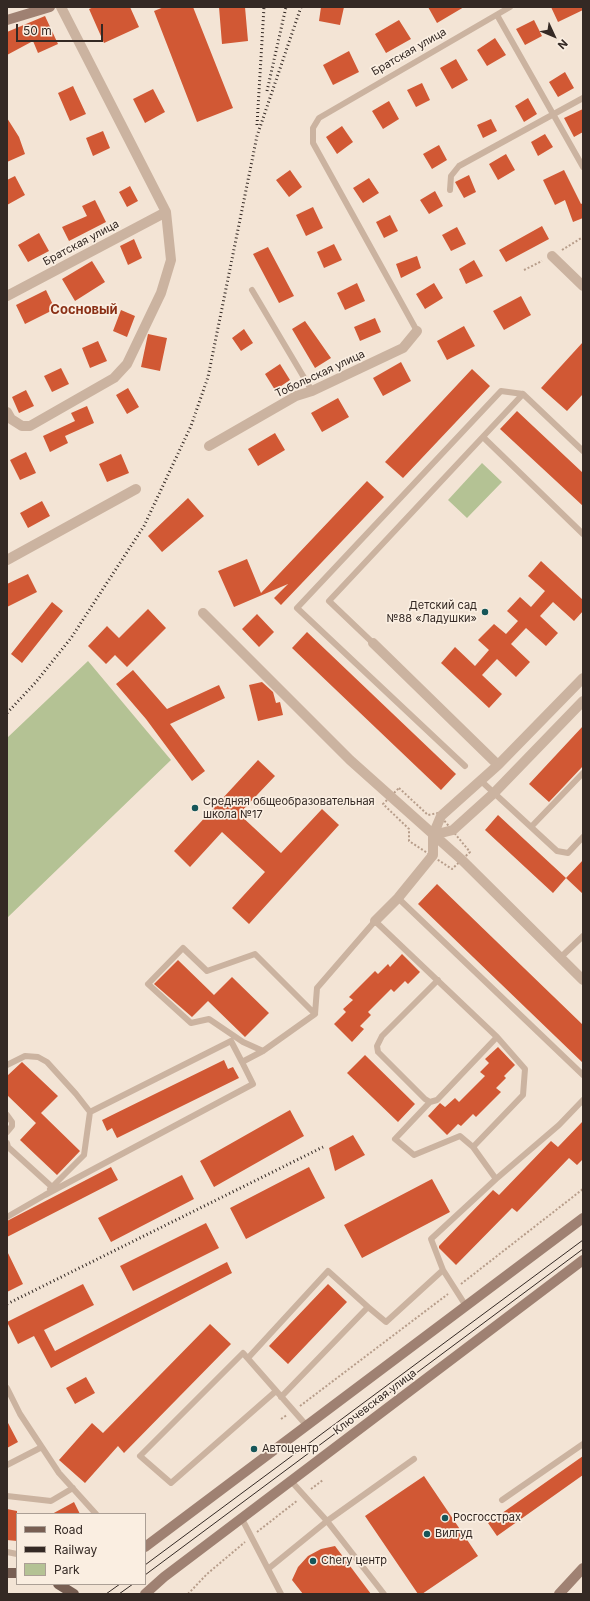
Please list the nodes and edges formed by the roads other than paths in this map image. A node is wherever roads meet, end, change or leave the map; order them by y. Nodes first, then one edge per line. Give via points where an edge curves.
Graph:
1 (50, 7) edge
2 (61, 7) edge
3 (510, 7) edge
4 (497, 14) junction
5 (7, 20) edge
6 (583, 98) edge
7 (555, 115) junction
8 (583, 167) edge
9 (450, 190) dead end
10 (166, 212) junction
11 (552, 256) road end
12 (583, 286) edge
13 (252, 290) dead end
14 (7, 296) edge
15 (417, 331) joint
16 (312, 391) junction
17 (524, 394) junction
18 (7, 412) edge
19 (483, 438) junction
20 (209, 446) dead end
21 (583, 451) edge
22 (136, 490) dead end
23 (583, 534) edge
24 (7, 560) edge
25 (203, 613) dead end
26 (373, 643) joint
27 (583, 678) edge
28 (568, 693) junction
29 (582, 702) edge
30 (498, 765) junction
31 (465, 766) dead end
32 (583, 772) edge
33 (480, 780) junction
34 (494, 793) junction
35 (532, 828) junction
36 (434, 835) junction
37 (583, 837) edge
38 (398, 898) junction
39 (375, 921) junction
40 (583, 936) edge
41 (560, 958) junction
42 (438, 980) junction
43 (583, 980) edge
44 (314, 1014) junction
45 (497, 1037) junction
46 (263, 1051) junction
47 (242, 1062) junction
48 (7, 1065) edge
49 (583, 1074) edge
50 (583, 1100) edge
51 (430, 1102) junction
52 (90, 1112) junction
53 (7, 1115) edge
54 (7, 1132) edge
55 (7, 1143) edge
56 (472, 1147) junction
57 (496, 1179) junction
58 (52, 1187) junction
59 (44, 1195) junction
60 (7, 1217) edge
61 (583, 1218) edge
62 (580, 1263) edge
63 (443, 1270) junction
64 (466, 1306) junction
65 (368, 1307) junction
66 (248, 1358) junction
67 (7, 1388) edge
68 (276, 1391) junction
69 (281, 1397) junction
70 (306, 1426) junction
71 (583, 1444) edge
72 (42, 1447) junction
73 (414, 1459) dead end
74 (7, 1465) edge
75 (291, 1481) junction
76 (73, 1488) junction
77 (7, 1496) edge
78 (502, 1500) dead end
79 (95, 1513) edge
80 (242, 1519) junction
81 (327, 1520) junction
82 (146, 1546) edge
83 (583, 1568) edge
84 (268, 1569) junction
85 (60, 1585) edge
86 (74, 1594) edge
87 (145, 1594) edge
88 (281, 1594) edge
89 (384, 1594) edge
90 (559, 1594) edge

1 - 5 main road
2 - 10 street
3 - 4 lane, Братская улица
4 - 7 lane
4 - 15 lane, Братская улица via 319,118 312,128 313,143
6 - 7 lane
7 - 8 lane
7 - 9 lane via 459,166 451,176
10 - 14 street, Братская улица
10 - 18 street via 171,260 161,293 126,364 114,378 30,426 22,426 11,419
11 - 12 street
13 - 16 lane
15 - 16 street, Тобольская улица via 403,348
16 - 20 street, Тобольская улица via 296,396
17 - 19 lane
17 - 21 lane
17 - 31 lane via 501,391 297,608
19 - 23 lane
19 - 26 lane via 329,601
22 - 24 street
25 - 36 street via 350,760
26 - 30 street
27 - 28 street
28 - 29 street
28 - 30 street
29 - 34 street
30 - 33 street
32 - 35 lane
33 - 34 lane
33 - 36 street via 441,816
34 - 35 lane
34 - 36 street via 453,830
35 - 37 lane via 557,852 568,854
36 - 38 street via 433,855
36 - 41 street
38 - 39 street
38 - 49 lane
39 - 42 lane
39 - 44 lane via 317,988
40 - 41 lane
41 - 43 street
42 - 45 lane
42 - 51 lane via 382,1036 377,1046 378,1052
44 - 46 lane
44 - 46 lane via 255,954 207,972 183,948 148,984 191,1023 209,1019
45 - 51 lane via 437,1100
45 - 56 lane via 526,1069 523,1095
46 - 47 lane
47 - 52 lane via 231,1042
47 - 59 lane via 253,1084
48 - 52 lane via 25,1056 38,1057 47,1062
50 - 57 lane via 559,1125
51 - 56 lane via 395,1139 414,1156 460,1136
52 - 58 lane via 84,1155
53 - 54 lane via 12,1122
55 - 58 lane via 8,1147
56 - 57 lane
57 - 63 lane via 431,1240
58 - 59 lane
59 - 60 lane
61 - 64 main road, Ключевская улица
62 - 75 main road, Ключевская улица
63 - 64 lane
63 - 65 lane via 386,1322
64 - 70 main road, Ключевская улица
65 - 66 lane via 328,1271
65 - 69 lane
66 - 68 lane
66 - 68 lane via 243,1353 140,1456 171,1483
67 - 72 lane via 20,1414
68 - 69 lane
69 - 70 lane
70 - 82 main road, Ключевская улица
71 - 78 lane
72 - 74 lane
72 - 76 lane via 59,1474
73 - 81 lane
75 - 80 main road, Ключевская улица
75 - 81 lane
76 - 77 lane via 51,1501
76 - 79 lane
80 - 84 lane
80 - 87 main road, Ключевская улица
81 - 84 lane
81 - 89 lane
83 - 90 main road
84 - 88 lane
85 - 86 main road

